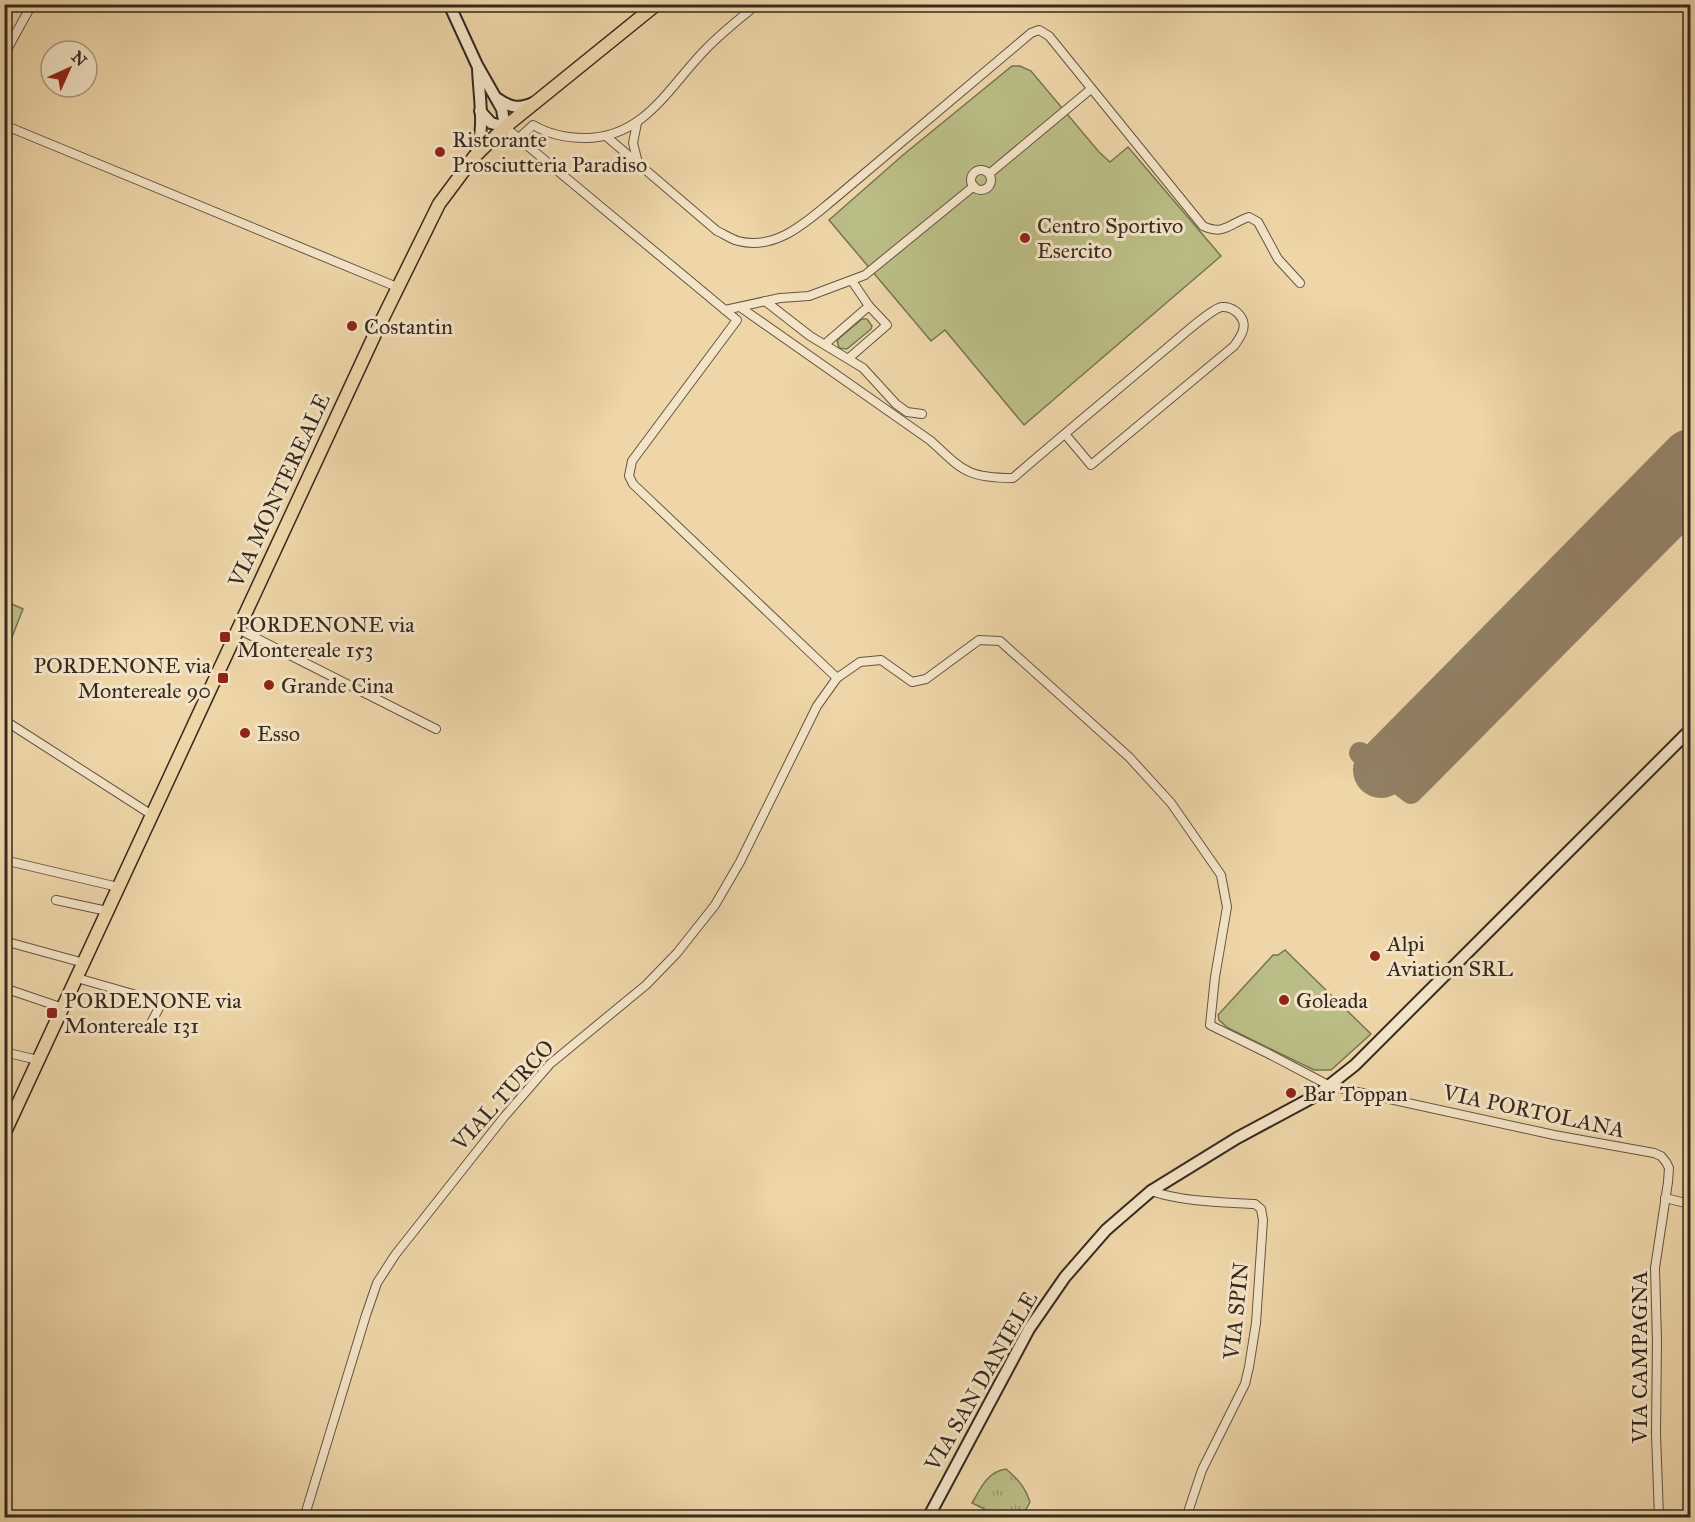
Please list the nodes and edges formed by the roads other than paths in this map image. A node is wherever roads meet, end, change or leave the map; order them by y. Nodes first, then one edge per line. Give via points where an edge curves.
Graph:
1 (32, 4) edge
2 (449, 4) edge
3 (657, 4) edge
4 (757, 4) edge
5 (4, 55) edge
6 (477, 65) junction
7 (1091, 89) junction
8 (498, 98) junction
9 (534, 103) junction
10 (480, 111) junction
11 (637, 123) junction
12 (4, 125) edge
13 (505, 127) junction
14 (607, 138) junction
15 (518, 139) junction
16 (474, 157) junction
17 (638, 163) junction
18 (989, 174) junction
19 (974, 186) junction
20 (852, 281) junction
21 (1300, 283) dead end
22 (397, 287) junction
23 (765, 301) junction
24 (870, 306) junction
25 (740, 307) junction
26 (725, 310) junction
27 (825, 344) junction
28 (849, 358) junction
29 (922, 414) dead end
30 (1065, 434) junction
31 (238, 629) junction
32 (837, 678) junction
33 (4, 720) edge
34 (436, 729) dead end
35 (1690, 730) edge
36 (152, 815) junction
37 (4, 860) edge
38 (118, 887) junction
39 (56, 900) dead end
40 (107, 911) junction
41 (4, 941) edge
42 (84, 963) junction
43 (76, 978) junction
44 (4, 988) edge
45 (63, 1008) junction
46 (151, 1023) dead end
47 (4, 1052) edge
48 (38, 1060) junction
49 (1330, 1086) junction
50 (4, 1134) edge
51 (1151, 1191) junction
52 (1665, 1198) junction
53 (1690, 1203) edge
54 (304, 1518) edge
55 (928, 1518) edge
56 (1186, 1518) edge
57 (1659, 1518) edge

1 - 5 street
2 - 6 street
3 - 9 main road, VIA MONTEREALE
4 - 11 street via 715,41
6 - 8 street
6 - 10 street
7 - 17 street via 1049,36 1039,30 1031,33 800,227 776,240 757,244 737,241 717,231
7 - 18 street
7 - 21 street via 1203,226 1214,231 1249,217 1258,222 1278,259
8 - 9 street via 516,108
8 - 13 street
9 - 13 main road, VIA MONTEREALE
10 - 13 street via 491,123
10 - 16 street via 480,142
11 - 14 street
11 - 17 street via 633,143
12 - 22 street
13 - 15 street
13 - 16 main road, VIA MONTEREALE
14 - 15 street via 566,138 533,126
14 - 17 street
15 - 26 street
16 - 22 main road, VIA MONTEREALE via 439,204
18 - 19 street via 991,180 986,189
18 - 19 street via 984,170 975,172 971,181
19 - 20 street via 882,263
20 - 23 street via 809,296
20 - 24 street
22 - 31 main road, VIA MONTEREALE
23 - 25 street
23 - 27 street
24 - 27 street
24 - 28 street via 887,325
25 - 26 street
25 - 30 street via 931,441 958,467 977,476 1013,478
26 - 32 street via 737,320 633,461 629,476
27 - 28 street
28 - 29 street via 896,404
30 - 30 street via 1214,310 1222,307 1241,316 1244,325 1234,346 1091,465
31 - 34 street
31 - 36 main road, VIA MONTEREALE
32 - 49 street, VIA PORTOLANA via 860,662 881,660 912,682 926,679 979,640 1000,641 1129,757 1171,804 1221,875 1227,907 1210,1026
32 - 54 street, VIAL TURCO via 817,706 715,905 646,985 550,1064 504,1117 377,1283
33 - 36 street
35 - 49 street, VIA SAN DANIELE via 1399,1023
36 - 38 main road, VIA MONTEREALE
37 - 38 street
38 - 40 main road, VIA MONTEREALE
39 - 40 street
40 - 42 main road, VIA MONTEREALE
41 - 42 street
42 - 43 main road, VIA MONTEREALE
43 - 45 main road, VIA MONTEREALE
43 - 46 street via 133,994 159,1006
44 - 45 street
45 - 48 main road, VIA MONTEREALE
47 - 48 street
48 - 50 main road, VIA MONTEREALE
49 - 51 street, VIA SAN DANIELE
49 - 52 street, VIA PORTOLANA via 1661,1156 1669,1168
51 - 55 street, VIA SAN DANIELE via 1106,1230 1065,1277 1029,1329
51 - 56 street, VIA SPIN via 1167,1197 1255,1204 1261,1209 1263,1220 1256,1323 1245,1384 1202,1470
52 - 53 street
52 - 57 street, VIA CAMPAGNA via 1655,1268

